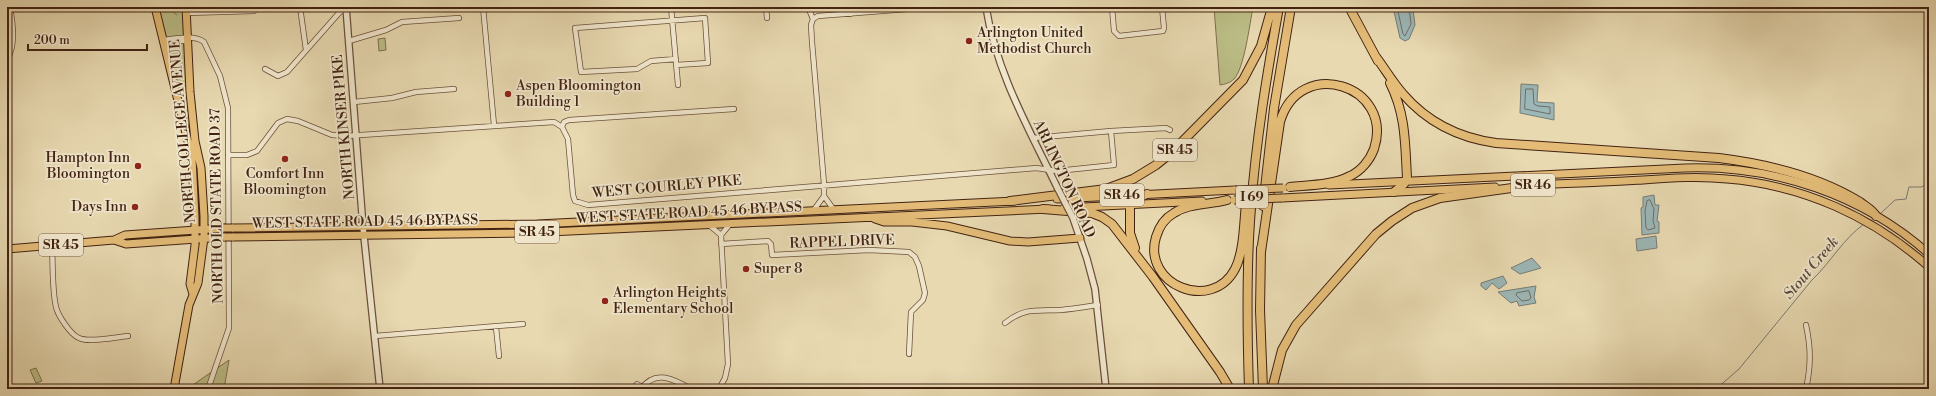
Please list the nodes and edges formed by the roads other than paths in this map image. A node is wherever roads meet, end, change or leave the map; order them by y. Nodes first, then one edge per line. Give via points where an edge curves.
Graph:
1 (10, 7) edge
2 (155, 7) edge
3 (256, 7) edge
4 (300, 7) edge
5 (346, 7) edge
6 (483, 7) edge
7 (671, 7) edge
8 (766, 7) edge
9 (808, 7) edge
10 (850, 7) edge
11 (933, 7) edge
12 (986, 7) edge
13 (1112, 7) edge
14 (1162, 7) edge
15 (1272, 7) edge
16 (1279, 7) edge
17 (1291, 7) edge
18 (1349, 7) edge
19 (186, 10) edge
20 (851, 14) junction
21 (459, 18) dead end
22 (767, 18) dead end
23 (813, 19) junction
24 (672, 20) junction
25 (188, 39) junction
26 (164, 40) junction
27 (348, 41) junction
28 (306, 50) junction
29 (1376, 57) junction
30 (676, 59) junction
31 (7, 60) edge
32 (676, 65) junction
33 (265, 70) dead end
34 (678, 85) dead end
35 (454, 89) dead end
36 (354, 102) junction
37 (734, 109) dead end
38 (494, 125) junction
39 (562, 127) junction
40 (1170, 130) dead end
41 (1111, 131) junction
42 (1258, 135) junction
43 (357, 136) junction
44 (1033, 138) junction
45 (228, 155) junction
46 (1048, 169) junction
47 (1406, 182) junction
48 (824, 184) junction
49 (1533, 185) junction
50 (1287, 188) junction
51 (1394, 192) junction
52 (1147, 194) junction
53 (824, 196) junction
54 (1230, 200) junction
55 (1010, 201) junction
56 (1130, 205) junction
57 (1043, 209) junction
58 (834, 210) junction
59 (813, 211) junction
60 (784, 213) junction
61 (1876, 215) junction
62 (871, 217) junction
63 (604, 222) junction
64 (772, 222) junction
65 (730, 224) junction
66 (709, 225) junction
67 (363, 227) junction
68 (195, 229) junction
69 (204, 229) junction
70 (591, 230) junction
71 (721, 235) junction
72 (364, 236) junction
73 (195, 238) junction
74 (204, 238) junction
75 (1080, 238) junction
76 (114, 240) junction
77 (721, 244) junction
78 (52, 246) junction
79 (7, 249) edge
80 (1261, 252) junction
81 (1929, 254) edge
82 (1929, 267) edge
83 (1153, 277) junction
84 (193, 294) junction
85 (1098, 305) junction
86 (1006, 323) dead end
87 (523, 324) dead end
88 (1806, 325) dead end
89 (496, 327) junction
90 (128, 336) dead end
91 (376, 336) junction
92 (909, 354) dead end
93 (499, 356) dead end
94 (641, 388) edge
95 (174, 389) edge
96 (208, 389) edge
97 (380, 389) edge
98 (545, 389) edge
99 (553, 389) edge
100 (632, 389) edge
101 (691, 389) edge
102 (719, 389) edge
103 (1106, 389) edge
104 (1230, 389) edge
105 (1249, 389) edge
106 (1263, 389) edge
107 (1272, 389) edge
108 (1806, 389) edge

1 - 31 street via 13,45
2 - 26 main road
3 - 19 street via 254,11
4 - 28 street
5 - 27 street, NORTH KINSER PIKE
5 - 28 street
6 - 38 street
7 - 24 street
8 - 22 street
9 - 23 street
10 - 20 street
11 - 20 street
12 - 44 street, ARLINGTON ROAD via 997,56
13 - 14 street via 1114,31 1119,36 1163,31
15 - 55 highway, SR 45 via 1261,46 1243,80 1160,163 1133,179 1106,189
16 - 42 highway, I 69
17 - 80 highway, I 69 via 1271,130
18 - 29 highway
19 - 25 main road, NORTH COLLEGE AVENUE
20 - 23 street via 818,16
21 - 27 street via 402,22 386,30
23 - 48 street via 811,36
24 - 30 street
24 - 30 street via 576,28 581,72 637,69 651,61
24 - 32 street via 705,18 708,63
25 - 26 street, NORTH OLD STATE ROAD 37 via 184,37
25 - 45 street, NORTH OLD STATE ROAD 37 via 197,38 204,42 220,76 228,108
25 - 69 main road, NORTH COLLEGE AVENUE via 190,92 195,141 201,168
26 - 68 main road via 192,158
27 - 36 street, NORTH KINSER PIKE
28 - 33 street via 283,75 275,75
29 - 47 highway via 1401,110
29 - 61 highway via 1416,108 1436,122 1463,135 1496,143 1742,161 1811,180 1854,199
30 - 32 street
32 - 34 street
35 - 36 street
36 - 43 street, NORTH KINSER PIKE
37 - 39 street via 569,120 564,122
38 - 39 street via 554,122
38 - 43 street
39 - 48 street, WEST GOURLEY PIKE via 568,139 572,195 575,201 588,206
40 - 41 street via 1166,128
41 - 44 street
41 - 46 street, WEST GOURLEY PIKE via 1114,165 1057,171
42 - 54 highway via 1248,183 1236,268 1224,282 1208,290 1189,291 1175,285 1162,273 1155,257 1155,241 1161,225 1169,216 1183,208
42 - 105 highway, I 69 via 1248,250
43 - 45 street via 332,135 288,119 278,123 257,151 246,155
43 - 67 street, NORTH KINSER PIKE
44 - 46 street, ARLINGTON ROAD
45 - 96 street, NORTH OLD STATE ROAD 37 via 229,328
46 - 48 street, WEST GOURLEY PIKE
46 - 75 street, ARLINGTON ROAD, bridge
47 - 50 main road, SR 46
47 - 51 highway
47 - 61 main road, SR 46 via 1719,168 1762,173 1793,181 1828,192
48 - 53 street
49 - 51 main road, SR 46
49 - 82 main road, SR 46 via 1690,178 1733,179 1792,190 1825,201 1860,218 1900,243
49 - 107 highway via 1440,198 1412,208 1392,221 1376,234 1296,325 1282,350
50 - 52 main road, SR 46, bridge
50 - 80 highway via 1342,179 1355,174 1368,161 1375,147 1377,127 1370,108 1358,94 1339,85 1322,84 1303,90 1287,106 1280,122
51 - 54 main road, SR 45, bridge
52 - 55 main road, SR 46
52 - 56 highway via 1132,201
53 - 58 street
53 - 59 street
54 - 56 main road, SR 45
55 - 58 main road, WEST STATE ROAD 45 46 BYPASS / SR 45
56 - 57 main road, WEST STATE ROAD 45 46 BYPASS / SR 45
56 - 83 highway via 1131,240
57 - 62 main road, WEST STATE ROAD 45 46 BYPASS / SR 45
57 - 83 highway via 1086,211 1105,219 1117,229
58 - 59 main road, WEST STATE ROAD 45 46 BYPASS / SR 45
59 - 60 main road, WEST STATE ROAD 45 46 BYPASS / SR 45
60 - 63 main road, WEST STATE ROAD 45 46 BYPASS / SR 45
60 - 64 main road
61 - 81 main road, SR 46
62 - 64 main road, WEST STATE ROAD 45 46 BYPASS / SR 45
62 - 75 main road via 884,222 947,226 1010,241
63 - 67 main road, WEST STATE ROAD 45 46 BYPASS / SR 45
63 - 70 main road
64 - 65 main road, WEST STATE ROAD 45 46 BYPASS / SR 45
65 - 66 main road, WEST STATE ROAD 45 46 BYPASS / SR 45
65 - 71 street
66 - 70 main road, WEST STATE ROAD 45 46 BYPASS / SR 45
66 - 71 street
67 - 69 main road, WEST STATE ROAD 45 46 BYPASS / SR 45
67 - 72 street, NORTH KINSER PIKE
68 - 69 main road, WEST STATE ROAD 45 46 BYPASS / SR 45
68 - 73 main road
68 - 76 main road, SR 45 via 125,235
69 - 74 main road, NORTH COLLEGE AVENUE
70 - 72 main road, WEST STATE ROAD 45 46 BYPASS / SR 45
71 - 77 street
72 - 74 main road, WEST STATE ROAD 45 46 BYPASS / SR 45
72 - 91 street, NORTH KINSER PIKE
73 - 74 main road, SR 45
73 - 76 main road, SR 45 via 126,244
73 - 84 main road via 190,284
74 - 84 main road, NORTH COLLEGE AVENUE via 198,283
75 - 85 street, ARLINGTON ROAD
76 - 78 main road, SR 45
77 - 92 street, RAPPEL DRIVE via 770,242 772,254 869,250 906,251 912,254 919,266 925,293 911,312
77 - 102 street via 728,364
78 - 79 main road, SR 45
78 - 90 street via 56,307 60,318 69,329 78,338 86,340
80 - 106 highway, I 69
83 - 104 highway
84 - 95 main road
85 - 86 street via 1064,310 1028,310 1014,315
85 - 103 street, ARLINGTON ROAD
87 - 89 street
88 - 108 street via 1811,359
89 - 91 street
89 - 93 street
91 - 97 street, NORTH KINSER PIKE
94 - 100 street via 637,384
94 - 101 street via 656,378 668,377
98 - 99 street

